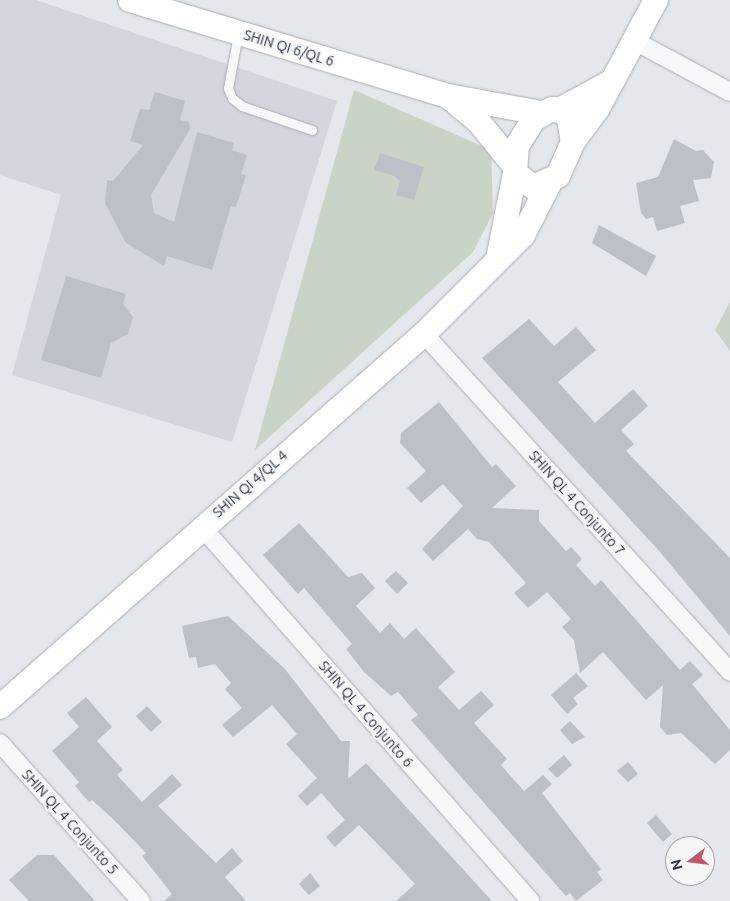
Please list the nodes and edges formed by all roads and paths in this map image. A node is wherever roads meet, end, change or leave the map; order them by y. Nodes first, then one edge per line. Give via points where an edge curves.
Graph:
1 (130, 0) edge
2 (656, 0) edge
3 (238, 33) junction
4 (633, 40) junction
5 (609, 83) junction
6 (730, 92) edge
7 (448, 96) junction
8 (551, 111) junction
9 (312, 130) dead end
10 (573, 142) junction
11 (514, 168) junction
12 (550, 182) junction
13 (498, 259) junction
14 (424, 334) junction
15 (201, 526) junction
16 (730, 672) edge
17 (0, 707) edge
18 (0, 743) edge
19 (141, 901) edge
20 (530, 901) edge

1 - 3 street, SHIN QI 6/QL 6
2 - 4 street
3 - 7 street, SHIN QI 6/QL 6
3 - 9 lane via 228,88 232,98 242,106
4 - 5 street
4 - 6 street
5 - 8 street
5 - 10 street via 591,120
7 - 8 street, SHIN QI 6/QL 6
7 - 11 street, SHIN QI 6/QL 6 via 478,121
8 - 10 street via 571,121
8 - 11 street via 524,132
10 - 12 street via 564,168
11 - 12 street via 533,187
11 - 13 street
12 - 13 street, SHIN QI 4/QL 4 via 531,224
13 - 14 street, SHIN QI 4/QL 4
14 - 15 street, SHIN QI 4/QL 4
14 - 16 street, SHIN QL 4 Conjunto 7
15 - 17 street, SHIN QI 4/QL 4
15 - 20 street, SHIN QL 4 Conjunto 6
18 - 19 street, SHIN QL 4 Conjunto 5

